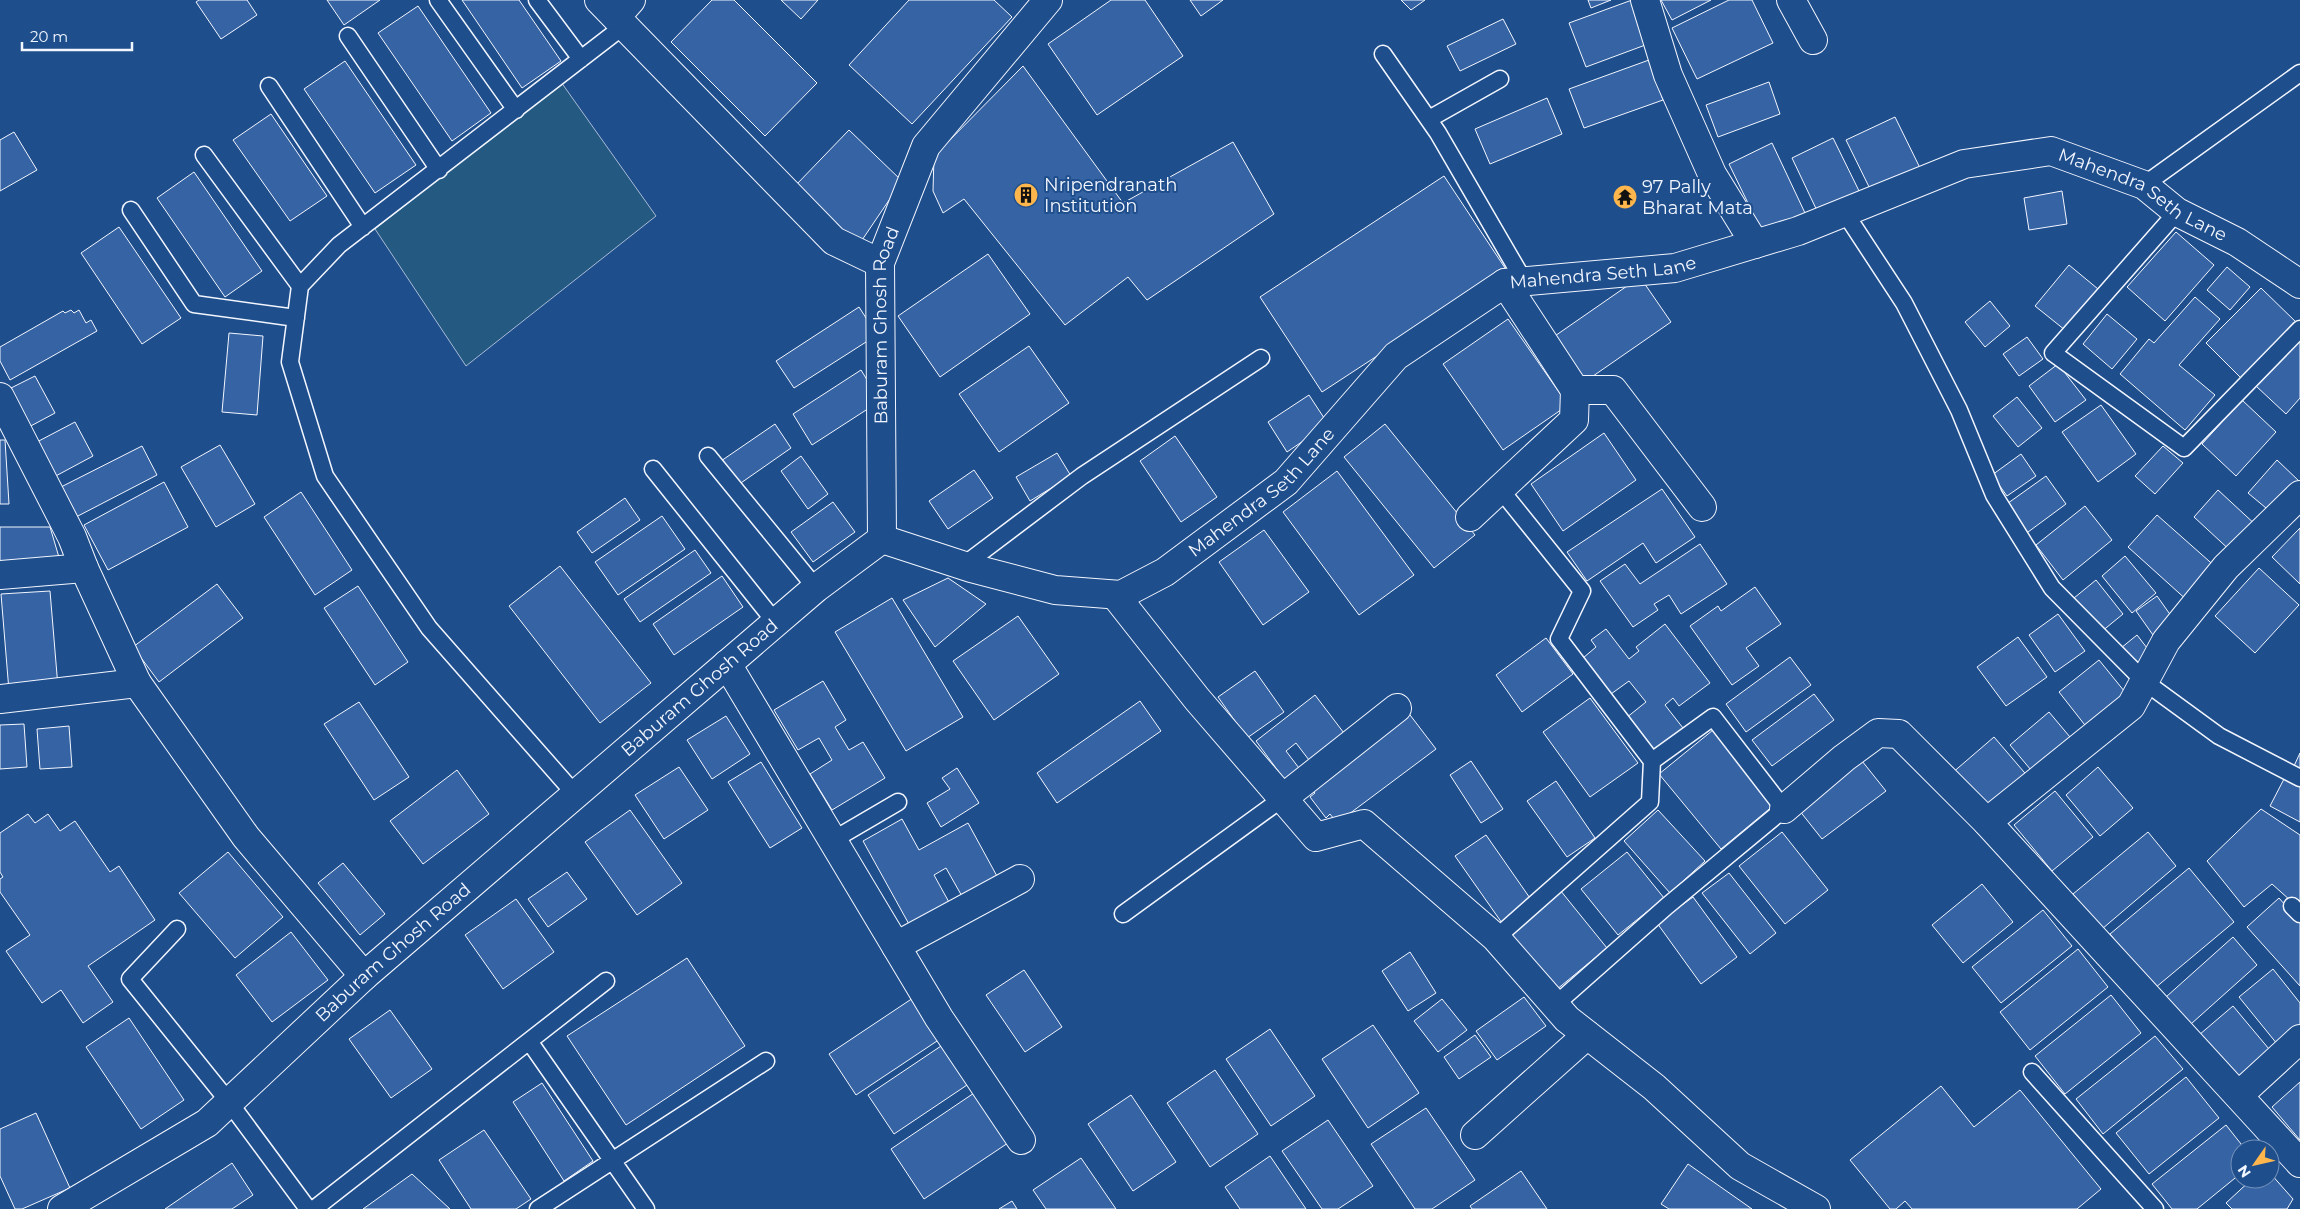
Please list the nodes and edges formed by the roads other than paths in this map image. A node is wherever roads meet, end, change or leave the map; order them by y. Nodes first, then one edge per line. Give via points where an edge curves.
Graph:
1 (438, 0) edge
2 (537, 0) edge
3 (1048, 0) edge
4 (1645, 0) edge
5 (1791, 0) edge
6 (618, 11) edge
7 (348, 36) dead end
8 (1813, 40) dead end
9 (1383, 54) dead end
10 (582, 59) junction
11 (2300, 73) edge
12 (1500, 79) dead end
13 (269, 86) dead end
14 (516, 110) junction
15 (1429, 119) junction
16 (204, 155) dead end
17 (439, 170) junction
18 (2144, 185) junction
19 (131, 210) dead end
20 (2177, 212) junction
21 (1845, 213) junction
22 (363, 227) junction
23 (1755, 244) junction
24 (880, 263) junction
25 (1514, 282) junction
26 (2300, 284) edge
27 (300, 286) junction
28 (296, 318) junction
29 (2300, 329) edge
30 (1261, 358) dead end
31 (1575, 390) junction
32 (0, 397) edge
33 (708, 456) dead end
34 (653, 469) dead end
35 (1500, 489) junction
36 (2300, 495) edge
37 (1702, 507) dead end
38 (1470, 517) dead end
39 (882, 539) junction
40 (964, 565) junction
41 (84, 568) junction
42 (0, 575) edge
43 (816, 588) junction
44 (1115, 595) junction
45 (776, 623) junction
46 (727, 664) junction
47 (2145, 682) junction
48 (137, 683) junction
49 (0, 699) edge
50 (1397, 708) dead end
51 (1652, 761) junction
52 (2300, 778) edge
53 (575, 794) junction
54 (1283, 798) junction
55 (898, 802) dead end
56 (1784, 809) junction
57 (1987, 822) junction
58 (834, 840) junction
59 (1020, 879) dead end
60 (1123, 914) dead end
61 (177, 929) dead end
62 (1496, 938) junction
63 (896, 946) junction
64 (364, 976) junction
65 (606, 981) dead end
66 (1555, 1005) junction
67 (1587, 1035) junction
68 (2300, 1039) edge
69 (529, 1042) junction
70 (766, 1061) dead end
71 (2032, 1072) dead end
72 (2239, 1095) junction
73 (229, 1102) junction
74 (1475, 1135) dead end
75 (1021, 1140) dead end
76 (612, 1161) junction
77 (2300, 1163) edge
78 (62, 1209) edge
79 (308, 1209) edge
80 (314, 1209) edge
81 (538, 1209) edge
82 (646, 1209) edge
83 (1816, 1209) edge
84 (2155, 1209) edge

1 - 14 lane
2 - 10 lane
3 - 24 street, Baburam Ghosh Road via 926,146
4 - 23 street via 1668,75 1712,174
5 - 8 street
6 - 10 lane
6 - 24 street via 834,241
7 - 17 lane
9 - 15 lane
10 - 14 lane
11 - 18 lane
12 - 15 lane
13 - 22 lane
14 - 17 lane
15 - 25 lane
16 - 27 lane
17 - 22 lane
18 - 20 street, Mahendra Seth Lane
18 - 21 street, Mahendra Seth Lane via 2051,151 1964,164
19 - 28 lane via 194,304
20 - 26 street, Mahendra Seth Lane via 2237,242
20 - 29 lane via 2053,353 2184,448
21 - 23 street, Mahendra Seth Lane
21 - 47 lane via 1904,303 1959,410 1994,495 2052,588
22 - 27 lane via 340,245
23 - 25 street, Mahendra Seth Lane via 1674,268
24 - 39 street, Baburam Ghosh Road
25 - 31 street
25 - 44 street, Mahendra Seth Lane via 1396,356 1286,482 1165,572 1121,595
27 - 28 lane
28 - 53 lane via 290,362 325,476 429,628
30 - 40 lane via 1082,476
31 - 35 street via 1574,420
31 - 37 street via 1613,390
32 - 41 street via 72,536
33 - 43 lane
34 - 45 lane
35 - 38 street
35 - 51 lane via 1582,591 1560,639
36 - 47 street via 2226,567 2166,641
39 - 40 street, Mahendra Seth Lane
39 - 43 street, Baburam Ghosh Road
40 - 44 street, Mahendra Seth Lane via 1055,590
41 - 42 street
41 - 48 street
43 - 45 street, Baburam Ghosh Road
44 - 54 street via 1197,699
45 - 46 street, Baburam Ghosh Road
46 - 53 street, Baburam Ghosh Road
46 - 58 street
47 - 52 lane via 2219,736
47 - 57 street via 2131,706
48 - 49 street
48 - 64 street via 246,837
50 - 54 street
51 - 56 lane via 1713,718
51 - 62 lane via 1650,802
53 - 64 street, Baburam Ghosh Road
54 - 60 lane
54 - 62 street via 1316,837 1364,824
55 - 58 lane
56 - 57 street via 1878,733 1899,734
56 - 66 lane
57 - 72 street
58 - 63 street
59 - 63 street
61 - 73 lane via 130,979
62 - 66 street
63 - 75 street via 939,1018
64 - 73 street, Baburam Ghosh Road
65 - 69 lane
66 - 67 street
67 - 74 street
67 - 83 street via 1654,1087 1740,1166
68 - 72 street
69 - 76 lane
69 - 80 lane
70 - 76 lane
71 - 84 lane
72 - 77 street
73 - 78 street, Baburam Ghosh Road via 207,1123
73 - 79 lane
76 - 81 lane
76 - 82 lane

